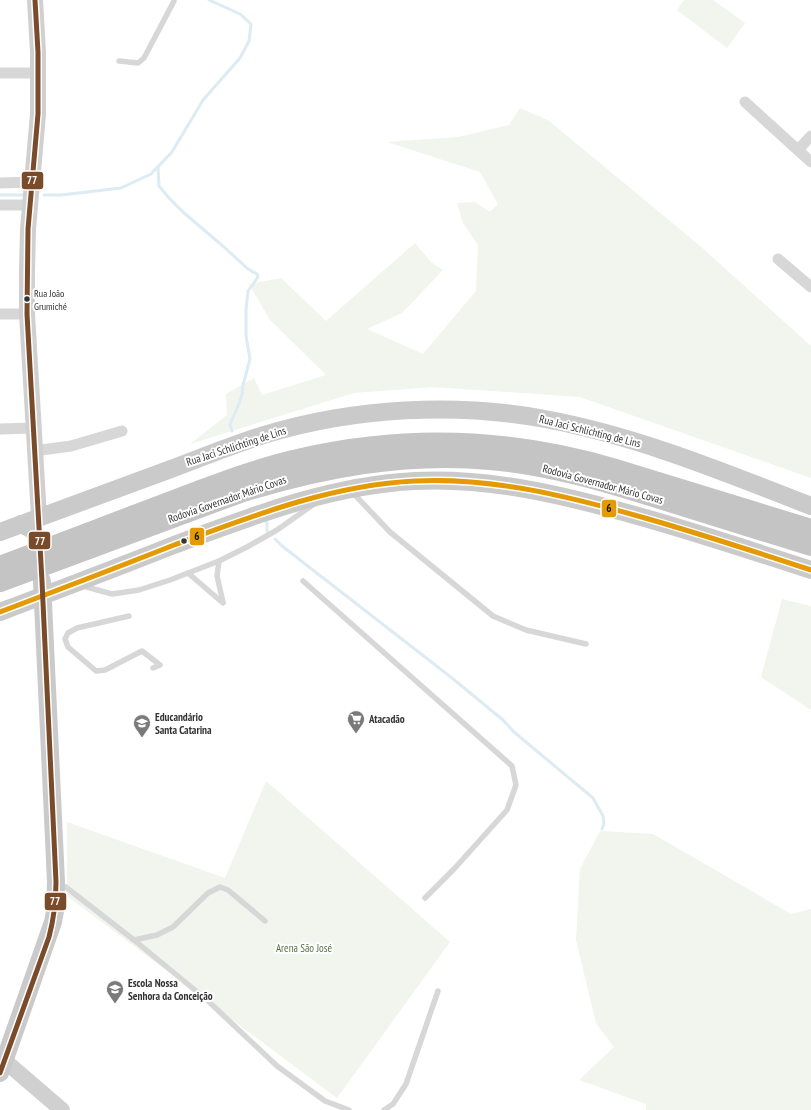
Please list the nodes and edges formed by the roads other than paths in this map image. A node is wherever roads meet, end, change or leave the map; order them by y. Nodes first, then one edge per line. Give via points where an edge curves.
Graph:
1 (36, 0) edge
2 (174, 1) dead end
3 (119, 61) dead end
4 (0, 73) edge
5 (38, 73) junction
6 (745, 102) dead end
7 (811, 136) edge
8 (798, 150) junction
9 (811, 162) edge
10 (33, 182) junction
11 (0, 183) edge
12 (0, 205) edge
13 (30, 205) junction
14 (778, 259) dead end
15 (811, 287) edge
16 (0, 314) edge
17 (27, 314) junction
18 (33, 428) junction
19 (0, 429) edge
20 (122, 431) dead end
21 (34, 451) junction
22 (350, 489) junction
23 (321, 495) junction
24 (811, 506) edge
25 (39, 518) junction
26 (21, 524) junction
27 (811, 529) edge
28 (0, 532) edge
29 (811, 546) edge
30 (219, 561) junction
31 (0, 566) edge
32 (811, 570) edge
33 (188, 573) junction
34 (303, 581) dead end
35 (0, 582) edge
36 (75, 584) junction
37 (40, 589) junction
38 (0, 612) edge
39 (130, 616) dead end
40 (586, 644) dead end
41 (153, 668) dead end
42 (56, 882) junction
43 (424, 898) dead end
44 (265, 921) dead end
45 (134, 940) junction
46 (438, 992) dead end
47 (2, 1067) edge
48 (62, 1110) edge
49 (349, 1110) edge
50 (384, 1110) edge

1 - 5 main road
2 - 3 lane via 144,58 138,63
4 - 5 street
5 - 10 main road
6 - 8 street
7 - 8 street
8 - 9 street
10 - 11 street
10 - 13 main road
12 - 13 street
13 - 17 main road
14 - 15 street
16 - 17 street
17 - 18 main road
18 - 19 street
18 - 21 main road
20 - 21 street via 71,446
21 - 25 main road
22 - 23 main road
22 - 32 main road via 416,481 452,481 530,490 618,510
22 - 40 lane via 390,532 493,616 526,630
23 - 30 lane via 313,506 277,530
23 - 36 main road via 258,514
24 - 25 main road, Rua Jaci Schlichting de Lins via 678,456 585,428 505,413 437,410 400,411 339,418 268,434
25 - 26 main road, Rua Jaci Schlichting de Lins
25 - 26 main road via 40,543 33,530
26 - 28 main road, Rua Jaci Schlichting de Lins
27 - 31 highway, Rodovia Governador Mário Covas via 560,454 489,444 411,443 336,451 270,466
29 - 35 highway, Rodovia Governador Mário Covas via 575,474 490,460 406,459 324,470 280,480
30 - 33 lane
30 - 33 lane via 217,576 223,603
33 - 36 lane via 139,590 112,594
34 - 43 lane via 512,766 516,785 507,810
36 - 37 main road
37 - 38 main road
37 - 42 main road
39 - 41 lane via 78,628 68,633 68,647 96,671 105,670 142,651 160,665
42 - 45 lane
42 - 47 main road via 53,922
44 - 45 lane via 228,890 220,887 208,893 172,927 157,935
45 - 49 lane via 207,1000 277,1066 325,1101
46 - 50 lane via 406,1084 393,1104
47 - 48 main road

